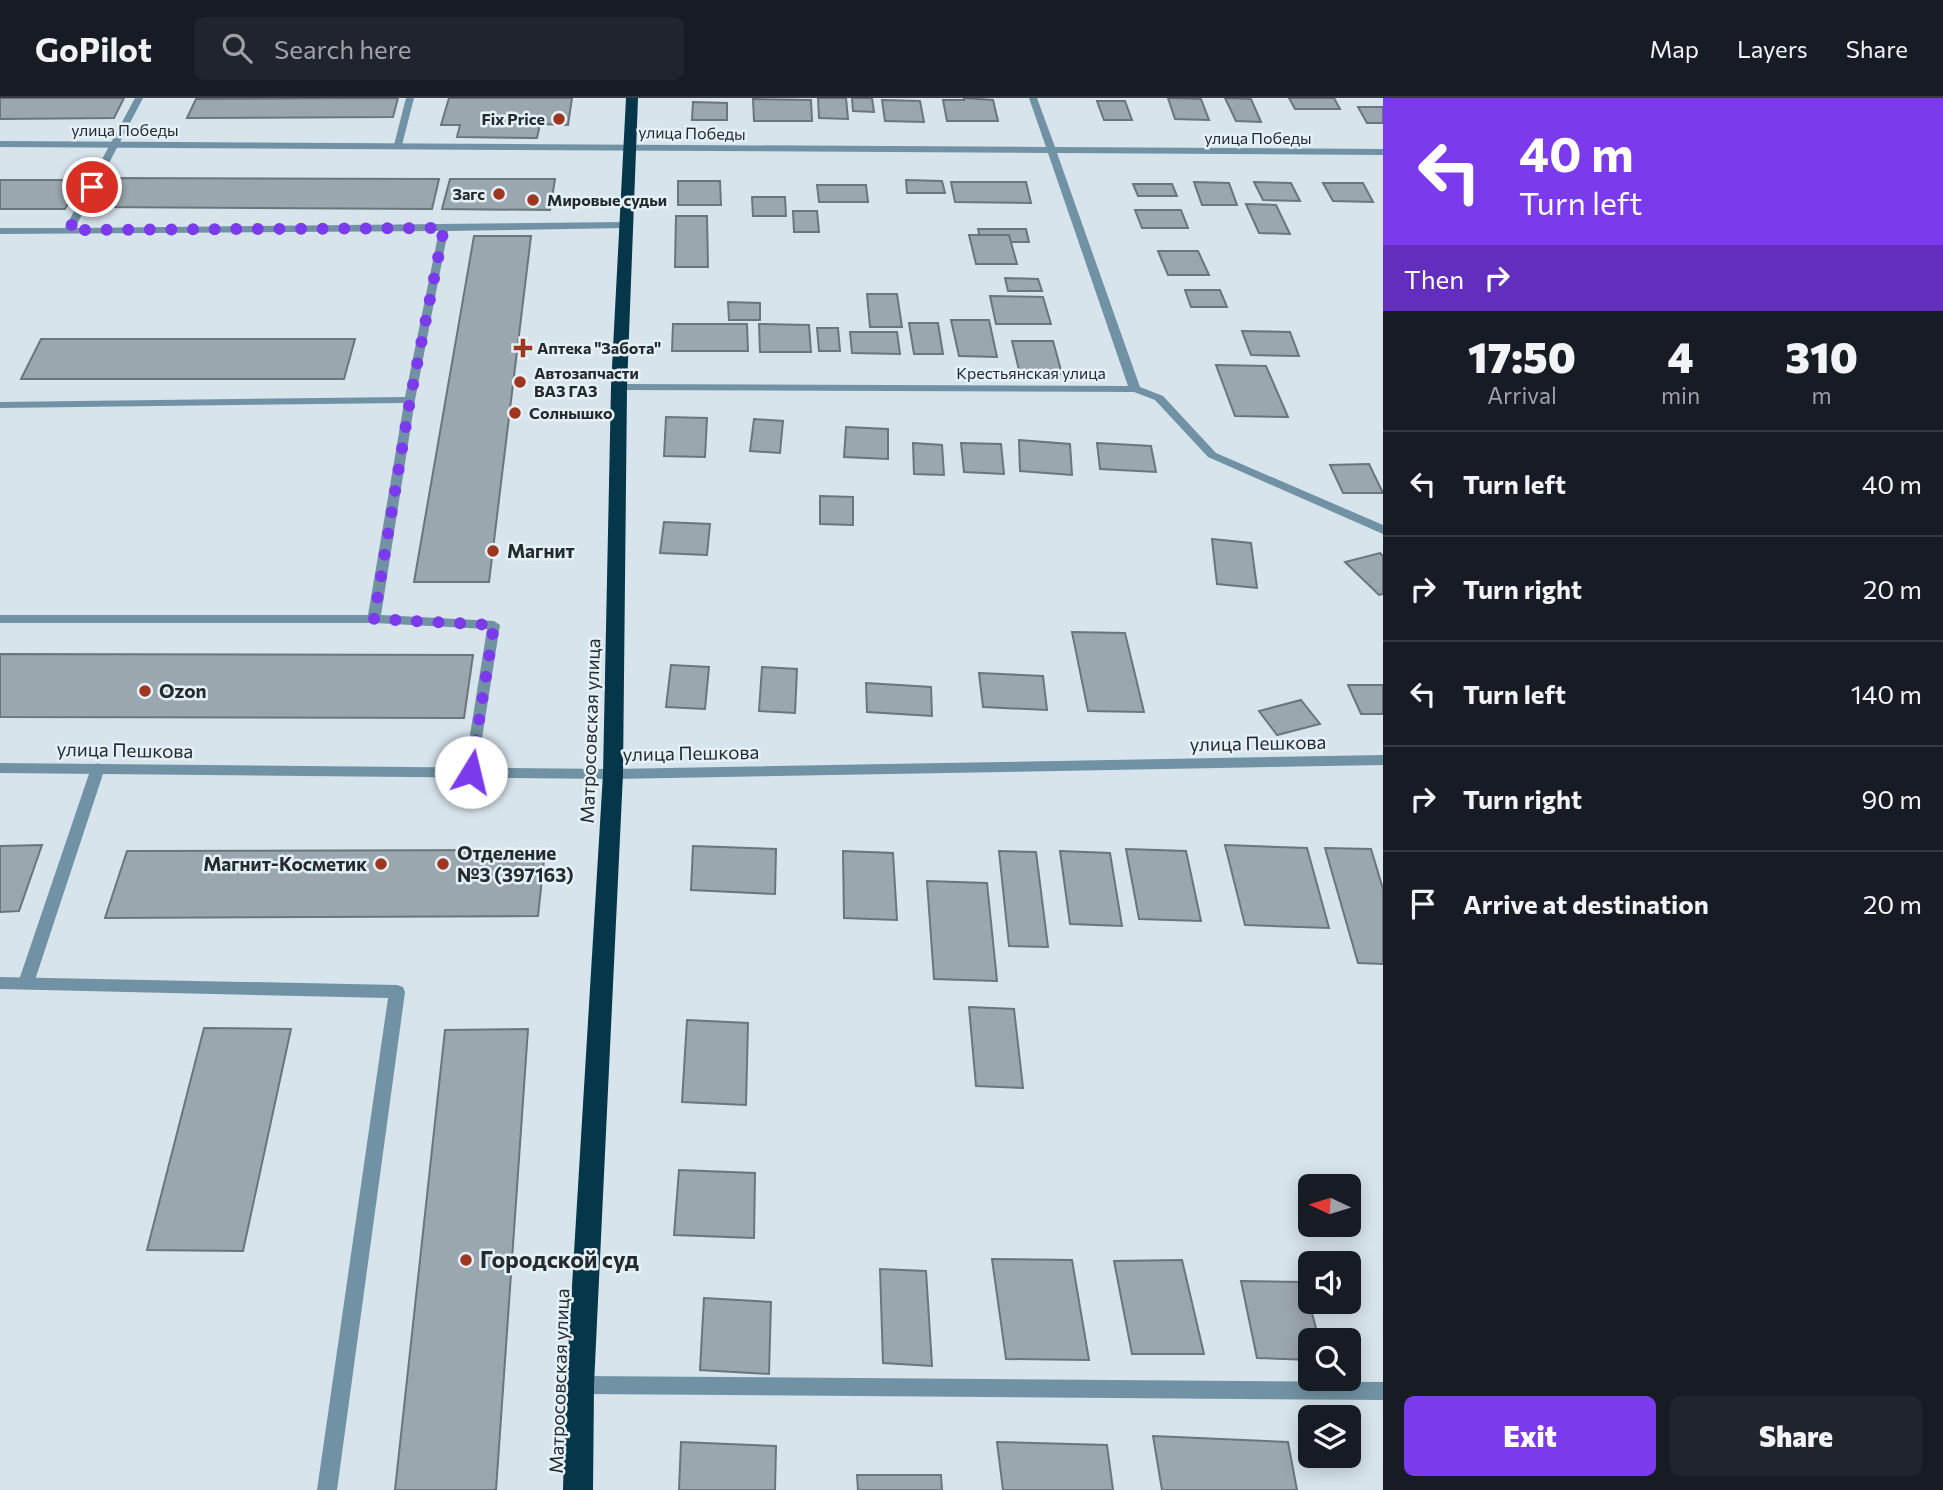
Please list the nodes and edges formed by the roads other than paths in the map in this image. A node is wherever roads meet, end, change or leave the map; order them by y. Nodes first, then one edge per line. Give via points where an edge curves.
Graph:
1 (139, 98) edge
2 (410, 98) edge
3 (632, 98) edge
4 (1033, 98) edge
5 (0, 144) edge
6 (114, 144) junction
7 (398, 145) junction
8 (629, 146) junction
9 (1050, 152) junction
10 (1383, 152) edge
11 (626, 225) junction
12 (444, 228) junction
13 (69, 230) junction
14 (0, 231) edge
15 (619, 387) junction
16 (1135, 389) junction
17 (410, 400) junction
18 (0, 405) edge
19 (1383, 530) edge
20 (0, 619) edge
21 (374, 619) junction
22 (1383, 760) edge
23 (0, 768) edge
24 (99, 768) junction
25 (471, 772) junction
26 (613, 774) junction
27 (0, 983) edge
28 (26, 983) junction
29 (580, 1385) junction
30 (1383, 1391) edge
31 (327, 1490) edge
32 (578, 1490) edge

1 - 6 street
2 - 7 street
3 - 8 highway, Матросовская улица
4 - 9 street, Крестьянская улица
5 - 6 street, улица Победы
6 - 7 street, улица Победы
6 - 13 street
7 - 8 street, улица Победы
8 - 9 street, улица Победы
8 - 11 highway, Матросовская улица
9 - 10 street, улица Победы
9 - 16 street, Крестьянская улица
11 - 12 street
11 - 15 highway, Матросовская улица
12 - 13 street
12 - 17 street
13 - 14 street
15 - 16 street, Крестьянская улица
15 - 26 highway, Матросовская улица
16 - 19 street via 1159,398 1212,455
17 - 18 street
17 - 21 street
20 - 21 street
21 - 25 street via 494,625
22 - 26 street, улица Пешкова
23 - 24 street, улица Пешкова
24 - 25 street, улица Пешкова
24 - 28 street
25 - 26 street, улица Пешкова
26 - 29 highway, Матросовская улица
27 - 28 street
28 - 31 street via 397,992
29 - 30 street
29 - 32 highway, Матросовская улица

